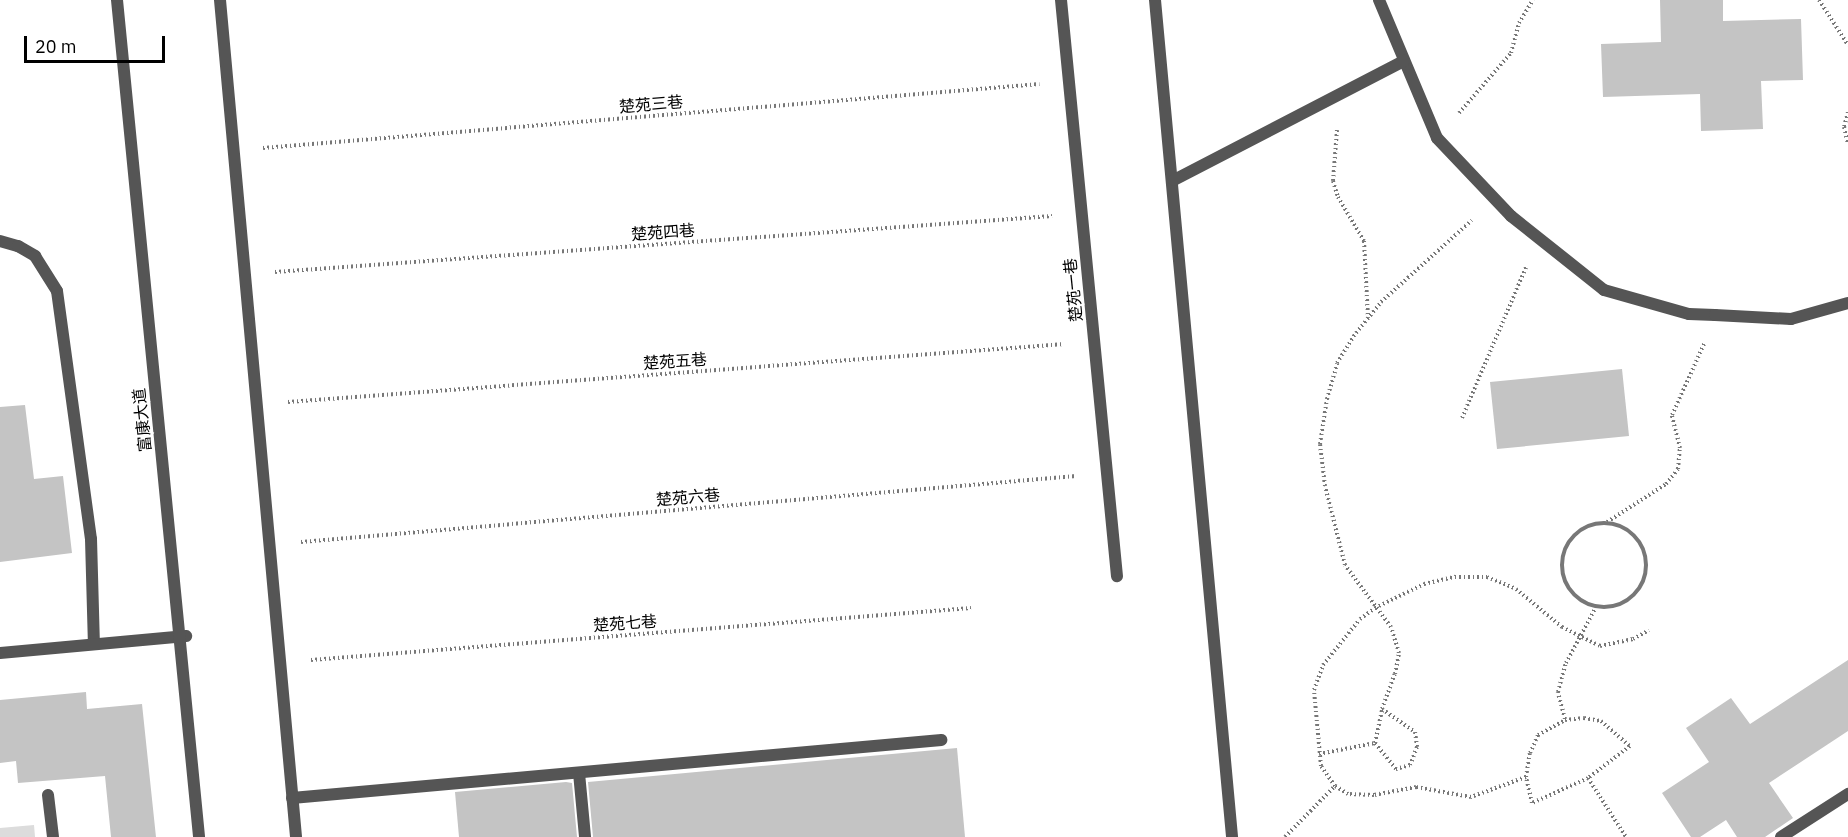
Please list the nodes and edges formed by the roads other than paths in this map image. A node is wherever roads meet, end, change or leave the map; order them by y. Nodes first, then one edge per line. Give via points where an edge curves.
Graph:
1 (117, 0) edge
2 (220, 0) edge
3 (1062, 0) edge
4 (1155, 0) edge
5 (1378, 0) edge
6 (1404, 61) junction
7 (1174, 180) junction
8 (0, 241) edge
9 (1848, 303) edge
10 (1117, 576) dead end
11 (183, 636) junction
12 (94, 644) junction
13 (0, 653) edge
14 (941, 740) dead end
15 (579, 773) junction
16 (1848, 794) edge
17 (48, 795) dead end
18 (292, 798) junction
19 (53, 837) edge
20 (199, 837) edge
21 (296, 837) edge
22 (585, 837) edge
23 (1232, 837) edge
24 (1781, 837) edge

1 - 11 street, 富康大道
2 - 18 street
3 - 10 street, 楚苑一巷
4 - 7 street
5 - 6 street
6 - 7 street
6 - 9 street via 1437,138 1496,200 1604,290 1689,314 1791,319
7 - 23 street
8 - 12 street via 34,256 57,291 91,538
11 - 12 street
11 - 20 street, 富康大道
12 - 13 street
14 - 15 street
15 - 18 street
15 - 22 street
16 - 24 street
17 - 19 street
18 - 21 street

